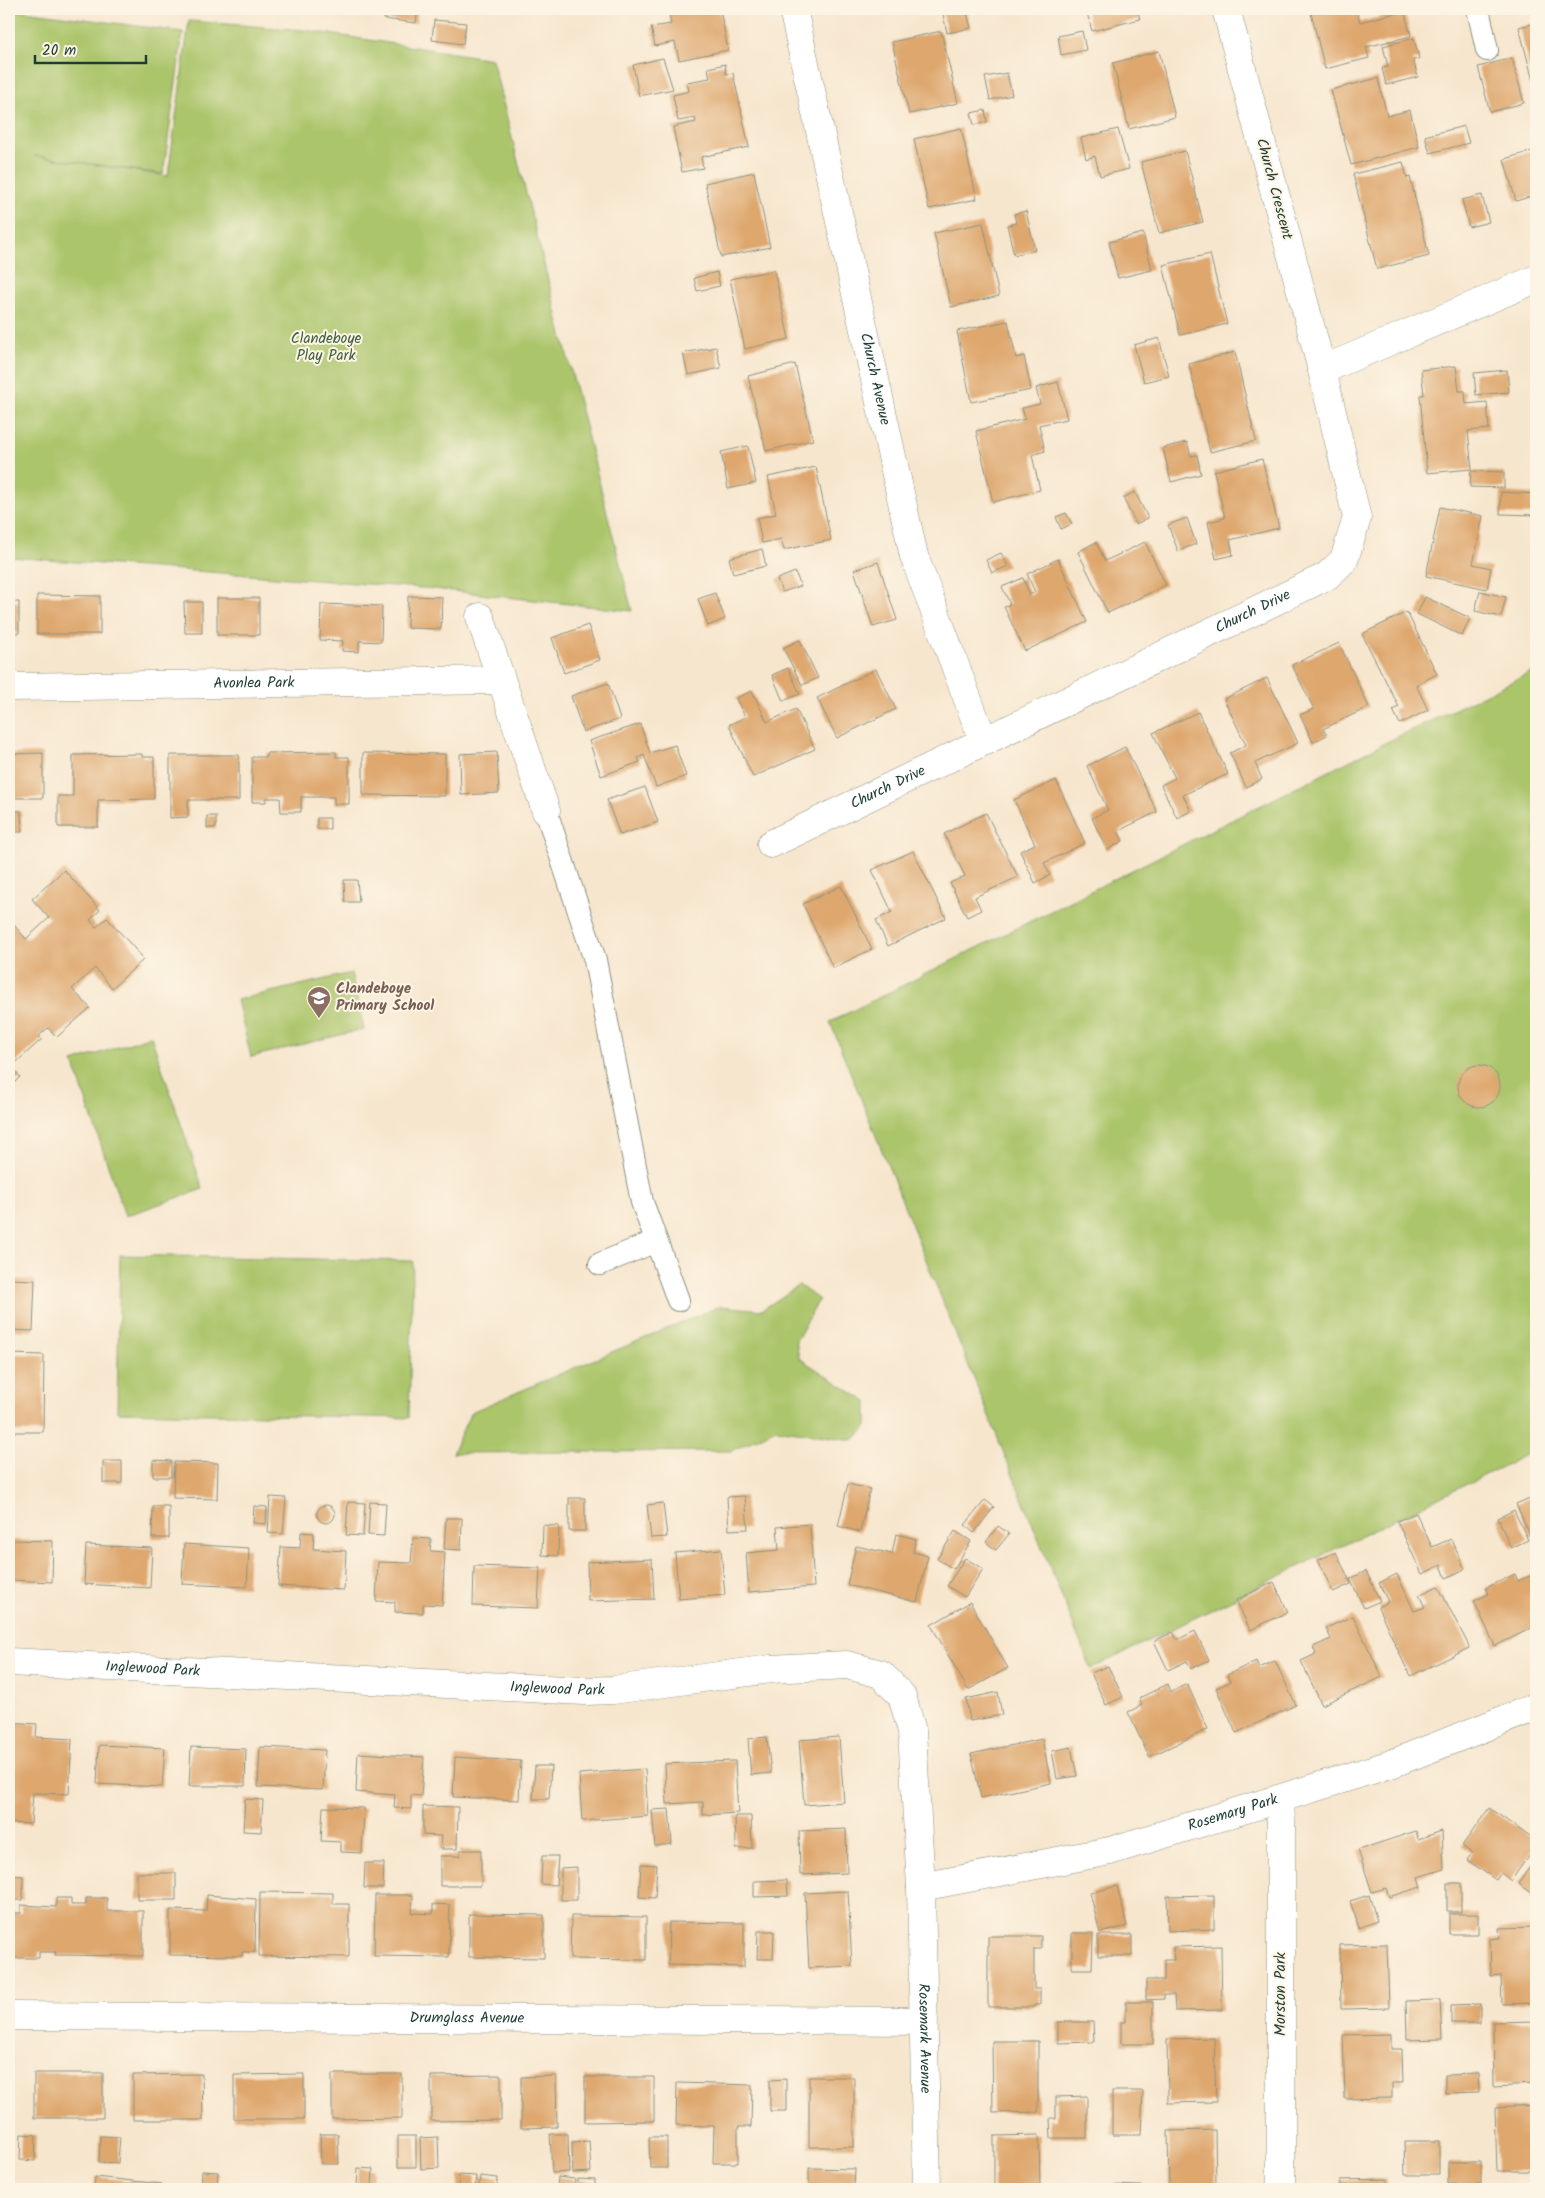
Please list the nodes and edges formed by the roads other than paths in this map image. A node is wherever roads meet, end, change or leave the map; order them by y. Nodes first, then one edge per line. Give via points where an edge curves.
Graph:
1 (793, 9) edge
2 (1226, 9) edge
3 (1478, 9) edge
4 (1487, 50) dead end
5 (1536, 279) edge
6 (1322, 370) junction
7 (480, 617) dead end
8 (500, 680) junction
9 (9, 687) edge
10 (986, 741) junction
11 (546, 811) joint
12 (771, 844) dead end
13 (656, 1242) junction
14 (600, 1264) dead end
15 (678, 1300) dead end
16 (9, 1662) edge
17 (1536, 1708) edge
18 (1280, 1799) junction
19 (921, 1887) junction
20 (9, 2016) edge
21 (924, 2021) junction
22 (927, 2189) edge
23 (1281, 2189) edge

1 - 10 street, Church Avenue via 914,556
2 - 6 street, Church Crescent
3 - 4 lane
5 - 6 street
6 - 10 street, Church Drive via 1357,518 1344,560 1327,576
7 - 8 street
8 - 9 street, Avonlea Park
8 - 11 street
10 - 12 street, Church Drive
11 - 13 lane via 595,960 642,1202
13 - 14 lane
13 - 15 lane
16 - 19 street, Inglewood Park via 585,1691 771,1668 847,1665 881,1674 902,1696 912,1731
17 - 18 street, Rosemary Park via 1391,1764
18 - 19 street, Rosemary Park via 1110,1851
18 - 23 street, Morston Park
19 - 21 street, Rosemark Avenue
20 - 21 street, Drumglass Avenue
21 - 22 street, Rosemark Avenue

